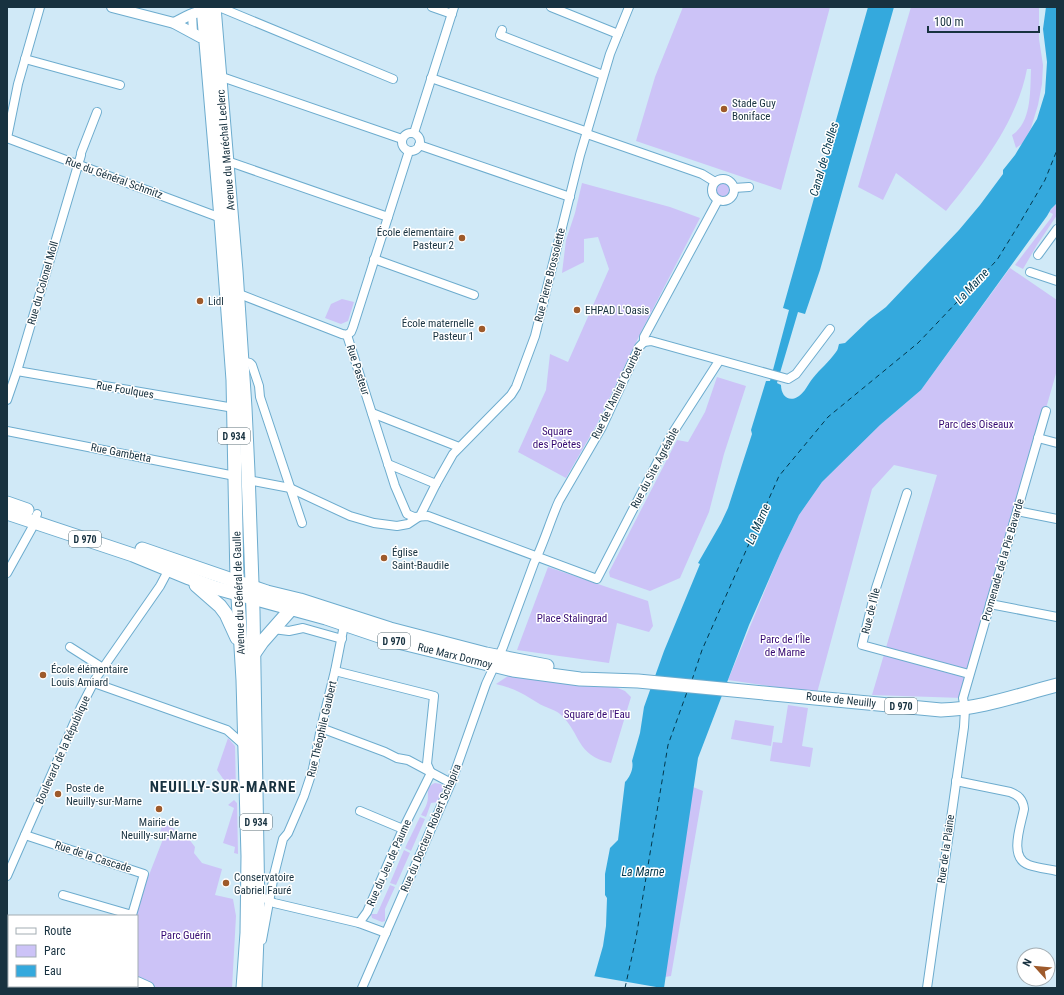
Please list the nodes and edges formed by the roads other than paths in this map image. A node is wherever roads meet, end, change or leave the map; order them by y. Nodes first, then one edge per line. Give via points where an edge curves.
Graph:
1 (40, 7) edge
2 (112, 7) edge
3 (219, 7) edge
4 (432, 7) edge
5 (551, 7) edge
6 (629, 7) edge
7 (129, 9) edge
8 (203, 10) edge
9 (453, 11) edge
10 (174, 23) junction
11 (499, 33) dead end
12 (618, 34) junction
13 (205, 36) junction
14 (25, 59) junction
15 (219, 76) junction
16 (603, 76) junction
17 (432, 78) junction
18 (393, 79) dead end
19 (120, 85) dead end
20 (97, 112) dead end
21 (587, 132) junction
22 (414, 133) junction
23 (7, 138) edge
24 (402, 139) junction
25 (419, 145) junction
26 (408, 151) junction
27 (227, 162) junction
28 (77, 164) junction
29 (715, 182) junction
30 (749, 187) dead end
31 (734, 188) junction
32 (570, 197) junction
33 (718, 200) junction
34 (388, 217) junction
35 (221, 218) junction
36 (1057, 229) edge
37 (1038, 255) dead end
38 (374, 258) junction
39 (1030, 272) dead end
40 (1057, 281) edge
41 (232, 292) junction
42 (474, 295) dead end
43 (830, 329) dead end
44 (347, 335) junction
45 (644, 342) junction
46 (242, 361) junction
47 (719, 361) junction
48 (17, 371) junction
49 (233, 380) junction
50 (260, 397) junction
51 (244, 398) junction
52 (7, 400) edge
53 (234, 408) junction
54 (1046, 411) dead end
55 (372, 413) junction
56 (7, 431) edge
57 (1038, 438) junction
58 (1057, 443) edge
59 (459, 447) junction
60 (388, 464) junction
61 (235, 476) junction
62 (248, 480) junction
63 (436, 484) junction
64 (290, 488) junction
65 (907, 493) dead end
66 (7, 503) edge
67 (1017, 511) junction
68 (7, 513) edge
69 (420, 516) junction
70 (36, 518) junction
71 (1057, 519) edge
72 (302, 522) dead end
73 (537, 557) junction
74 (169, 569) junction
75 (7, 573) edge
76 (189, 578) junction
77 (237, 588) junction
78 (252, 593) junction
79 (990, 604) junction
80 (294, 609) junction
81 (1057, 617) edge
82 (345, 620) junction
83 (273, 629) junction
84 (342, 639) junction
85 (240, 644) junction
86 (70, 647) dead end
87 (253, 655) junction
88 (496, 661) junction
89 (103, 668) junction
90 (335, 671) junction
91 (970, 674) junction
92 (94, 682) junction
93 (1057, 685) edge
94 (741, 690) joint
95 (965, 709) junction
96 (244, 724) junction
97 (321, 728) junction
98 (227, 730) junction
99 (245, 747) junction
100 (431, 773) junction
101 (956, 781) junction
102 (451, 784) junction
103 (360, 812) dead end
104 (403, 829) junction
105 (25, 835) junction
106 (1057, 870) edge
107 (7, 876) edge
108 (63, 895) dead end
109 (258, 897) junction
110 (359, 923) junction
111 (386, 933) junction
112 (138, 984) edge
113 (148, 988) edge
114 (243, 988) edge
115 (255, 988) edge
116 (362, 988) edge
117 (927, 988) edge

1 - 14 street
2 - 7 street
3 - 18 street
4 - 9 street
5 - 12 street
6 - 12 street, Rue Pierre Brossolette
7 - 10 street
8 - 10 street
8 - 13 main road, Avenue du Maréchal Leclerc / D 934
8 - 13 main road, Avenue du Maréchal Leclerc / D 934 via 215,23
9 - 17 street
10 - 13 street
11 - 16 street
12 - 16 street, Rue Pierre Brossolette
13 - 15 main road, Avenue du Maréchal Leclerc / D 934
13 - 35 main road, Avenue du Maréchal Leclerc / D 934
14 - 19 street
14 - 23 street
15 - 24 street
15 - 27 main road, Avenue du Maréchal Leclerc / D 934
16 - 21 street, Rue Pierre Brossolette
17 - 21 street
17 - 22 street
20 - 28 street, Rue du Colonel Moll
21 - 29 street via 702,174
21 - 32 street, Rue Pierre Brossolette
22 - 24 street via 405,134
22 - 25 street via 419,139
23 - 28 street, Rue du Général Schmitz
24 - 26 street via 402,145
25 - 26 street via 416,149
25 - 32 street
26 - 34 street
27 - 34 street
27 - 41 main road, Avenue du Maréchal Leclerc / D 934
28 - 35 street, Rue du Général Schmitz
28 - 48 street, Rue du Colonel Moll
29 - 31 street via 726,179
29 - 33 street via 712,192
30 - 31 street
31 - 33 street via 734,194 730,199 724,202
32 - 59 street, Rue Pierre Brossolette via 535,336 516,387
33 - 45 street, Rue de l'Amiral Courbet via 644,337
34 - 38 street
35 - 41 main road, Avenue du Maréchal Leclerc / D 934
36 - 37 street
38 - 42 street
38 - 44 street via 353,327
39 - 40 street
41 - 44 street, Rue Pasteur
41 - 46 main road, Avenue du Général de Gaulle / D 934
41 - 49 main road, Avenue du Général de Gaulle / D 934
43 - 47 street via 793,377 788,379
44 - 55 street, Rue Pasteur
45 - 47 street via 651,341
45 - 73 street, Rue de l'Amiral Courbet via 638,347 602,427 559,501
46 - 50 street via 252,365
46 - 51 main road, Avenue du Général de Gaulle / D 934
47 - 73 street, Rue du Site Agréable via 672,434 597,579
48 - 52 street, Rue du Colonel Moll
48 - 53 street, Rue Foulques
49 - 51 street via 239,395
49 - 53 main road, Avenue du Général de Gaulle / D 934
50 - 51 street
50 - 64 street
51 - 62 main road, Avenue du Général de Gaulle / D 934
53 - 61 main road, Avenue du Général de Gaulle / D 934
54 - 57 street, Promenade de la Pie Bavarde
55 - 59 street
55 - 60 street, Rue Pasteur
56 - 61 street, Rue Gambetta
57 - 58 street
57 - 67 street, Promenade de la Pie Bavarde
59 - 63 street, Rue Pierre Brossolette
60 - 63 street
60 - 69 street, Rue Pasteur via 407,514
61 - 77 main road, Avenue du Général de Gaulle / D 934
62 - 64 street
62 - 78 main road, Avenue du Général de Gaulle / D 934
63 - 69 street, Rue Pierre Brossolette
64 - 69 street via 350,516 374,523 403,526 414,522
64 - 72 street
65 - 91 street, Rue de l'Île via 876,588 862,645
66 - 70 main road, D 970
67 - 71 street
67 - 79 street, Promenade de la Pie Bavarde
68 - 70 main road, D 970
69 - 73 street via 425,515
70 - 74 main road, D 970
70 - 75 street
70 - 77 main road, D 970
73 - 88 street, Rue de l'Amiral Courbet
74 - 76 main road, D 970
74 - 89 street, Boulevard de la République
76 - 77 main road, D 970
76 - 85 main road via 220,606
77 - 78 main road, D 970
77 - 85 main road, Avenue du Général de Gaulle / D 934
78 - 80 main road, D 970
78 - 82 main road, Rue Marx Dormoy / D 970 via 326,609
78 - 87 main road, Avenue du Général de Gaulle / D 934
79 - 81 street
79 - 91 street, Promenade de la Pie Bavarde
80 - 82 main road, Rue Marx Dormoy / D 970
80 - 83 main road
82 - 84 street, Rue Théophile Gaubert
82 - 88 main road, Rue Marx Dormoy / D 970 via 410,635
83 - 84 street via 288,631 303,628
83 - 87 main road
84 - 90 street, Rue Théophile Gaubert
85 - 96 main road, Avenue du Général de Gaulle / D 934
86 - 89 street
87 - 109 main road, Avenue du Général de Gaulle / D 934
88 - 94 main road, Rue Marx Dormoy / D 970 via 618,680
88 - 102 street, Rue du Docteur Robert Schapira
89 - 92 street, Boulevard de la République
90 - 97 street, Rue Théophile Gaubert
90 - 100 street via 434,696 427,764
91 - 95 street, Promenade de la Pie Bavarde via 963,698
92 - 98 street
92 - 105 street, Boulevard de la République via 74,719
93 - 95 main road, Route de Neuilly / D 970
94 - 95 main road, Route de Neuilly / D 970 via 927,709
95 - 101 street, Rue de la Plaine
96 - 98 street via 236,729
96 - 99 main road, Avenue du Général de Gaulle / D 934
97 - 100 street via 408,760
97 - 109 street, Rue Théophile Gaubert via 310,781
98 - 99 street
99 - 109 main road, Avenue du Général de Gaulle / D 934
100 - 102 street
100 - 104 street, Rue du Jeu de Paume
101 - 106 street via 1010,792 1020,798 1024,809 1017,845 1020,858 1029,865
101 - 117 street, Rue de la Plaine
102 - 111 street, Rue du Docteur Robert Schapira
103 - 104 street
104 - 110 street, Rue du Jeu de Paume via 367,912
105 - 107 street, Boulevard de la République
105 - 108 street, Rue de la Cascade via 144,874 132,915
109 - 110 street
109 - 114 main road, Avenue du Général de Gaulle / D 934 via 247,933
109 - 115 main road, Avenue du Général de Gaulle / D 934
110 - 111 street
111 - 116 street, Rue du Docteur Robert Schapira
112 - 113 main road

